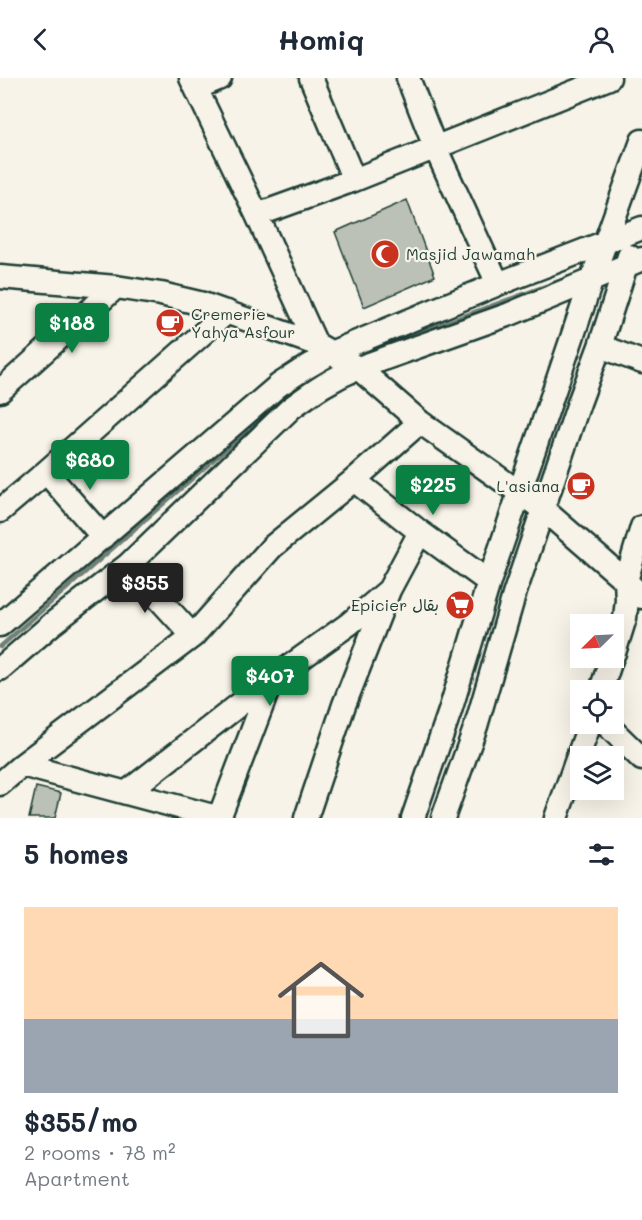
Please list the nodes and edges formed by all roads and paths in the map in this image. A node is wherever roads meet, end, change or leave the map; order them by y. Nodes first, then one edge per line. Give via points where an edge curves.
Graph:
1 (220, 78) edge
2 (311, 78) edge
3 (408, 78) edge
4 (609, 78) edge
5 (193, 83) edge
6 (642, 141) edge
7 (435, 147) junction
8 (354, 180) junction
9 (257, 214) junction
10 (641, 226) edge
11 (605, 242) junction
12 (634, 262) edge
13 (0, 277) edge
14 (592, 279) junction
15 (498, 284) junction
16 (116, 286) junction
17 (227, 312) junction
18 (600, 346) junction
19 (325, 348) junction
20 (642, 362) edge
21 (358, 368) junction
22 (0, 391) edge
23 (420, 422) junction
24 (46, 472) junction
25 (354, 480) junction
26 (520, 493) junction
27 (543, 510) junction
28 (0, 511) edge
29 (642, 527) edge
30 (420, 532) junction
31 (103, 537) junction
32 (128, 565) junction
33 (626, 581) junction
34 (489, 582) junction
35 (389, 590) junction
36 (642, 597) edge
37 (624, 621) edge
38 (0, 626) edge
39 (193, 636) junction
40 (0, 669) edge
41 (272, 679) junction
42 (586, 734) edge
43 (616, 734) edge
44 (642, 759) edge
45 (22, 765) junction
46 (0, 784) edge
47 (126, 793) junction
48 (220, 818) edge
49 (306, 818) edge
50 (413, 818) edge
51 (443, 818) edge
52 (556, 818) edge

1 - 5 street
2 - 8 street
3 - 7 street
4 - 7 street
5 - 9 street
6 - 11 street
7 - 8 street
7 - 15 street
8 - 9 street
9 - 19 street
10 - 11 street
10 - 12 street
11 - 14 street
11 - 15 street
12 - 14 street
12 - 18 street
13 - 16 street
14 - 21 street via 510,314
14 - 26 street
15 - 19 street
16 - 17 street
16 - 22 street
17 - 19 street
17 - 24 street
18 - 20 street
18 - 27 street
19 - 21 street
19 - 31 street
21 - 23 street
21 - 32 street via 334,378 291,408
23 - 25 street
23 - 26 street
24 - 28 street
24 - 31 street
25 - 30 street
25 - 39 street via 272,547
26 - 27 street
26 - 34 street
27 - 33 street
27 - 51 street
29 - 33 street
30 - 34 street
30 - 35 street
31 - 38 street
32 - 39 street
32 - 40 street
33 - 36 street
33 - 37 street
34 - 50 street
35 - 41 street
35 - 49 street
39 - 45 street
41 - 47 street
41 - 48 street
42 - 52 street
43 - 44 street
45 - 46 street
45 - 47 street
47 - 48 street

